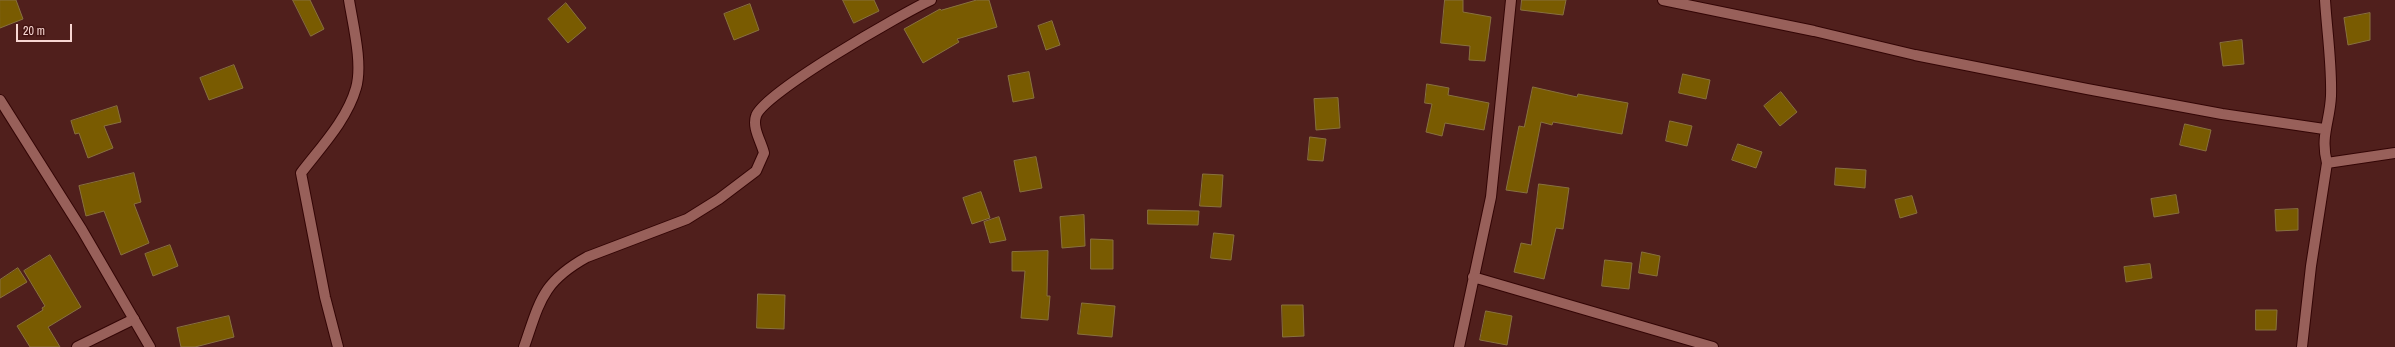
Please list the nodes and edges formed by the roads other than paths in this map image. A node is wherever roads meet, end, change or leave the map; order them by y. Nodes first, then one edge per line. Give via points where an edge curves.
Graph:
1 (349, 0) edge
2 (931, 0) edge
3 (1511, 0) edge
4 (1663, 0) edge
5 (2325, 0) edge
6 (0, 100) edge
7 (2324, 129) junction
8 (2395, 153) edge
9 (2327, 164) junction
10 (1472, 277) junction
11 (134, 319) junction
12 (77, 347) edge
13 (150, 347) edge
14 (338, 347) edge
15 (524, 347) edge
16 (1458, 347) edge
17 (1713, 347) edge
18 (2302, 347) edge

1 - 14 street via 358,59 356,88 345,112 301,174 325,297
2 - 15 street via 906,11 804,75 761,106 754,128 764,153 756,170 719,199 687,219 572,265 556,279 542,297
3 - 10 street via 1491,197
4 - 7 street via 2079,88 2222,114
5 - 7 street via 2331,97
6 - 11 street via 82,230
7 - 9 street
8 - 9 street
9 - 18 street via 2311,266
10 - 16 street
10 - 17 street
11 - 12 street
11 - 13 street

